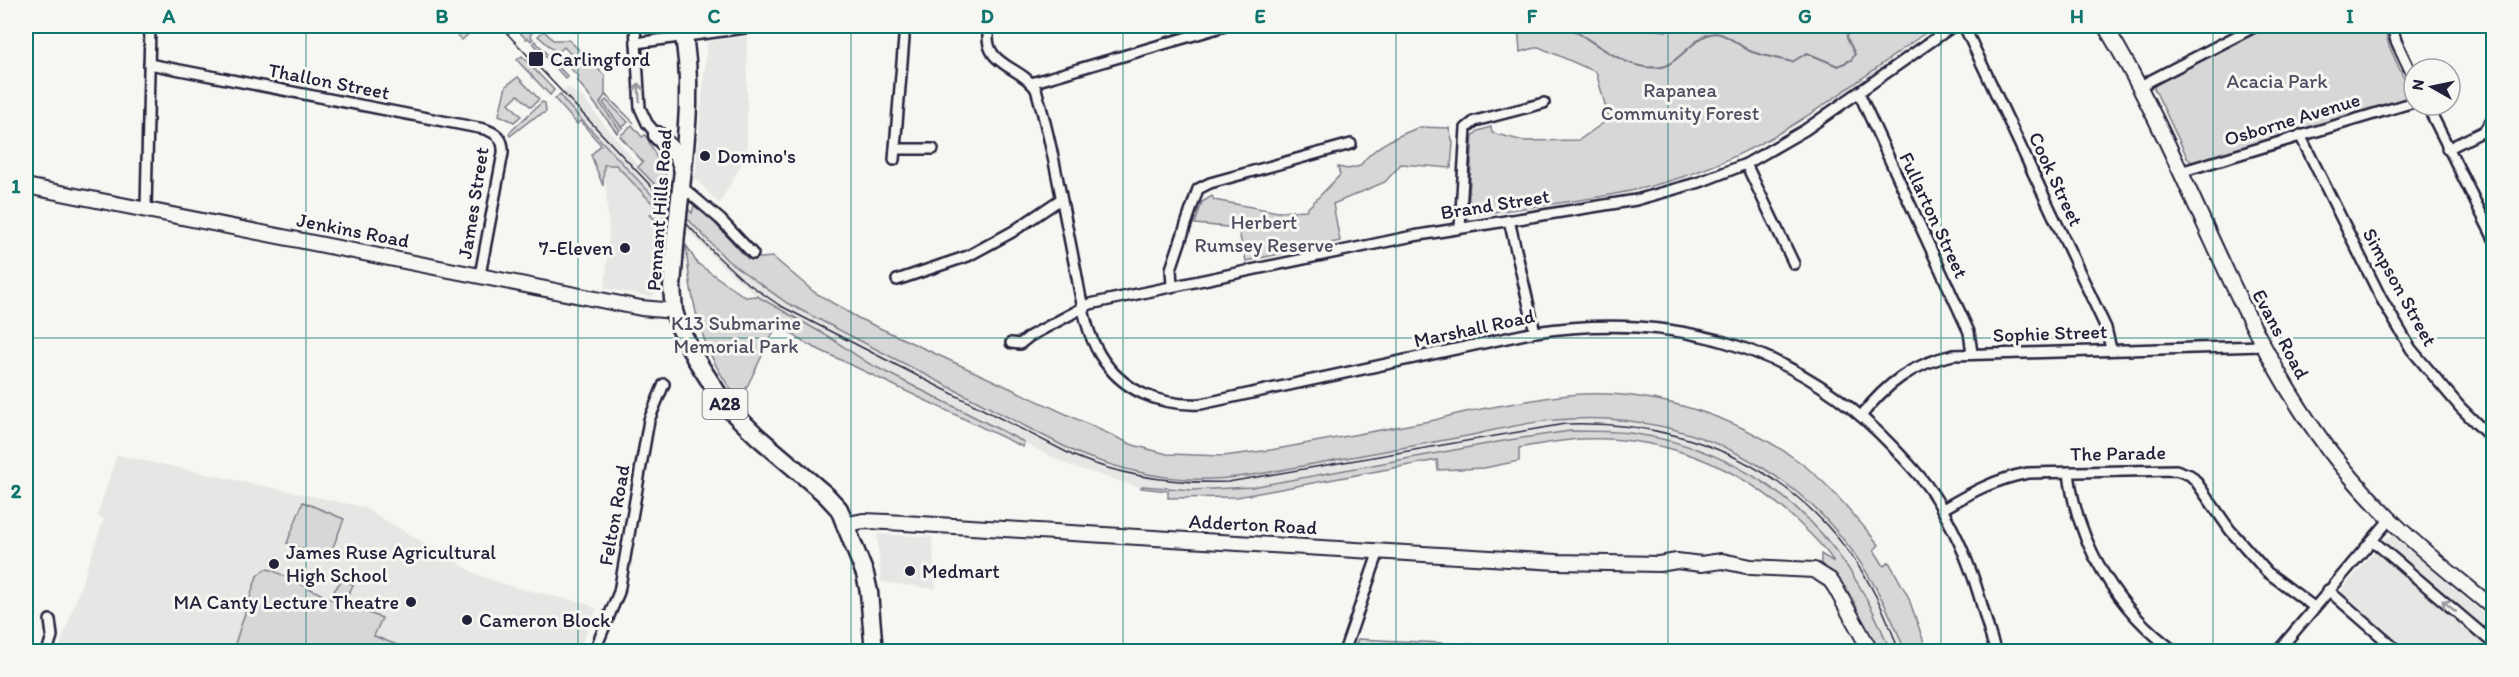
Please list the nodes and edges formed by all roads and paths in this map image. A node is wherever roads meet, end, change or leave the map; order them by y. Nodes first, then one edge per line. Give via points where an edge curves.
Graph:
1 (150, 26) edge
2 (635, 26) edge
3 (759, 26) edge
4 (903, 26) edge
5 (989, 26) edge
6 (1225, 26) edge
7 (1953, 26) edge
8 (1964, 26) edge
9 (2105, 26) edge
10 (2256, 26) edge
11 (2392, 26) edge
12 (684, 31) edge
13 (636, 44) junction
14 (2403, 57) edge
15 (149, 64) junction
16 (1031, 83) junction
17 (2139, 86) junction
18 (1858, 93) junction
19 (1544, 104) dead end
20 (2402, 105) edge
21 (2432, 117) edge
22 (2493, 117) edge
23 (657, 135) joint
24 (2300, 135) junction
25 (500, 138) joint
26 (1351, 144) dead end
27 (895, 149) junction
28 (933, 149) dead end
29 (2447, 149) junction
30 (894, 160) dead end
31 (1746, 164) junction
32 (2180, 172) junction
33 (682, 185) junction
34 (26, 186) edge
35 (1061, 199) junction
36 (146, 209) junction
37 (1509, 220) junction
38 (1460, 228) junction
39 (2493, 239) edge
40 (753, 254) dead end
41 (1794, 264) dead end
42 (480, 275) junction
43 (897, 280) dead end
44 (1172, 286) junction
45 (1083, 306) junction
46 (674, 311) junction
47 (1535, 332) junction
48 (1011, 344) dead end
49 (2262, 345) junction
50 (2111, 349) junction
51 (1972, 353) junction
52 (664, 384) dead end
53 (1861, 416) junction
54 (2493, 441) edge
55 (2070, 472) junction
56 (1943, 509) junction
57 (2390, 519) junction
58 (844, 525) junction
59 (2372, 540) junction
60 (1379, 551) junction
61 (2328, 590) junction
62 (2314, 607) junction
63 (2493, 608) edge
64 (50, 620) dead end
65 (1858, 632) junction
66 (2493, 644) edge
67 (46, 651) edge
68 (594, 651) edge
69 (874, 651) edge
70 (1344, 651) edge
71 (1863, 651) edge
72 (1871, 651) edge
73 (1996, 651) edge
74 (2176, 651) edge
75 (2277, 651) edge
76 (2399, 651) edge

1 - 15 street
2 - 13 street
3 - 12 street
4 - 27 street
5 - 16 street via 987,39 993,55
6 - 16 street
7 - 18 street, Brand Street
8 - 50 street, Cook Street via 2106,328
9 - 17 main road, Evans Road
10 - 17 street
11 - 14 street
12 - 13 street
12 - 33 highway, Pennant Hills Road / A28 via 687,109
23 -> 13 street via 640,108
15 - 25 street, Thallon Street via 484,129
15 - 36 street
16 - 35 street, Marshall Road via 1041,107
17 - 32 main road, Evans Road
18 - 31 street, Brand Street
18 - 51 street, Fullarton Street via 1969,332
19 - 38 street via 1475,121 1466,128
20 - 24 street, Osborne Avenue
21 - 29 street
22 - 29 street via 2484,131
23 - 33 highway via 678,156
24 - 32 street, Osborne Avenue
24 - 54 street, Simpson Street via 2381,298 2411,349
25 - 42 street, James Street via 502,158
26 - 44 street via 1198,189 1171,269
27 - 28 street
27 - 30 street
29 - 39 street
31 - 37 street, Brand Street via 1636,200
31 - 41 street
32 - 49 main road, Evans Road
33 - 40 street
33 - 46 highway, Pennant Hills Road / A28, bridge via 672,279
34 - 36 main road, Jenkins Road
35 - 43 street via 968,256
35 - 45 street, Marshall Road
36 - 42 main road, Jenkins Road
37 - 38 street, Brand Street
37 - 47 street
38 - 44 street, Brand Street
42 - 46 main road, Jenkins Road via 641,308
44 - 45 street, Brand Street
45 - 47 street, Marshall Road via 1093,342 1117,376 1148,397 1187,405
45 - 48 street, Brand Street via 1020,344
46 - 58 highway, Pennant Hills Road / A28 via 695,358 726,406 816,488 830,515
47 - 53 street, Marshall Road via 1614,325 1714,338 1778,362 1815,382
49 - 50 street, Sophie Street
49 - 57 main road, Evans Road via 2322,441
50 - 51 street, Sophie Street
51 - 53 street, Sophie Street via 1937,358 1913,368 1887,385
52 - 68 street, Felton Road via 649,420 619,592
53 - 56 street, Marshall Road via 1903,457
55 - 56 street, The Parade via 2028,473 2000,479
55 - 62 street, The Parade via 2169,469 2190,475 2267,572
55 - 74 street via 2089,545 2104,576 2145,627
56 - 73 street, Marshall Road via 1970,569
57 - 59 street
57 - 63 main road, Evans Road
58 - 60 main road, Adderton Road via 887,522
58 - 69 highway, Pennant Hills Road / A28 via 867,583
59 - 61 street
66 -> 59 street
60 - 65 main road, Adderton Road via 1659,564 1723,571 1751,567 1804,569 1822,574 1835,587
60 - 70 street
61 - 62 street
61 - 76 street
62 - 75 street
64 - 67 street via 52,636
65 - 71 main road, Adderton Road
65 - 72 main road, Adderton Road

